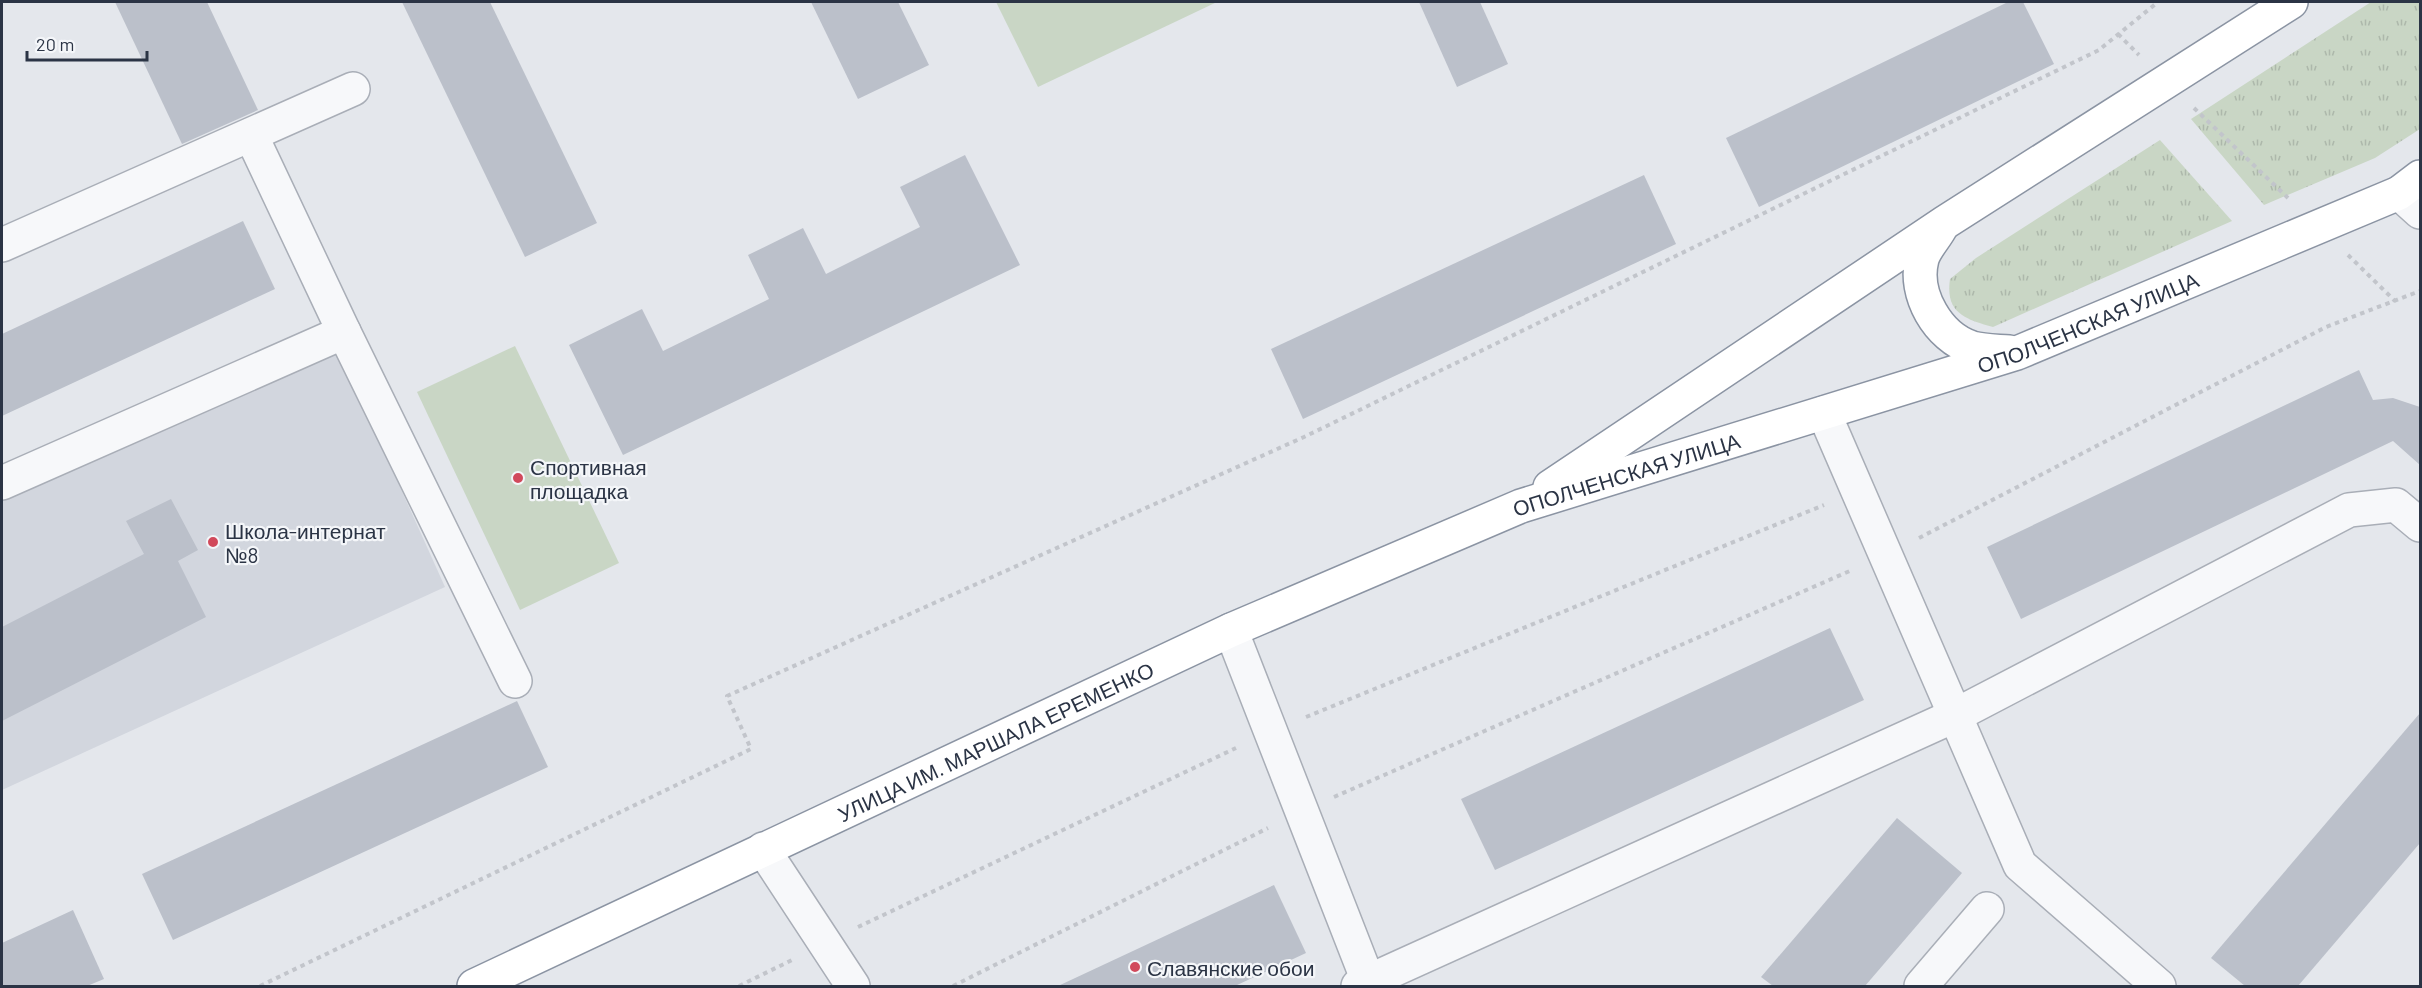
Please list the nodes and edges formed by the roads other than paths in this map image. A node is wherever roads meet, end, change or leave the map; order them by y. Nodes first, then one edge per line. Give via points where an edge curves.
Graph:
1 (2287, 2) edge
2 (353, 89) dead end
3 (251, 135) junction
4 (2414, 194) edge
5 (1944, 223) junction
6 (2, 245) edge
7 (344, 332) junction
8 (2017, 353) junction
9 (1824, 413) junction
10 (2, 483) edge
11 (1521, 506) junction
12 (2421, 525) edge
13 (1231, 630) junction
14 (515, 681) dead end
15 (1956, 715) junction
16 (763, 849) junction
17 (1987, 909) dead end
18 (2138, 980) edge
19 (1365, 985) edge
20 (474, 987) edge
21 (853, 987) edge
22 (1921, 987) edge

1 - 5 highway, ОПОЛЧЕНСКАЯ УЛИЦА
2 - 3 lane
3 - 6 lane
3 - 7 lane
4 - 8 highway, ОПОЛЧЕНСКАЯ УЛИЦА via 2318,227
5 - 8 highway via 1922,258 1921,283 1928,306 1948,336 1972,348
5 - 11 highway, ОПОЛЧЕНСКАЯ УЛИЦА
7 - 10 lane
7 - 14 lane
8 - 9 highway, ОПОЛЧЕНСКАЯ УЛИЦА
9 - 11 highway, ОПОЛЧЕНСКАЯ УЛИЦА
9 - 15 lane
11 - 13 highway, УЛИЦА ИМ. МАРШАЛА ЕРЕМЕНКО
12 - 15 lane via 2396,504 2349,510
13 - 16 highway, УЛИЦА ИМ. МАРШАЛА ЕРЕМЕНКО
13 - 19 lane
15 - 18 lane via 2020,865
15 - 19 lane
16 - 20 highway, УЛИЦА ИМ. МАРШАЛА ЕРЕМЕНКО
16 - 21 lane
17 - 22 lane

